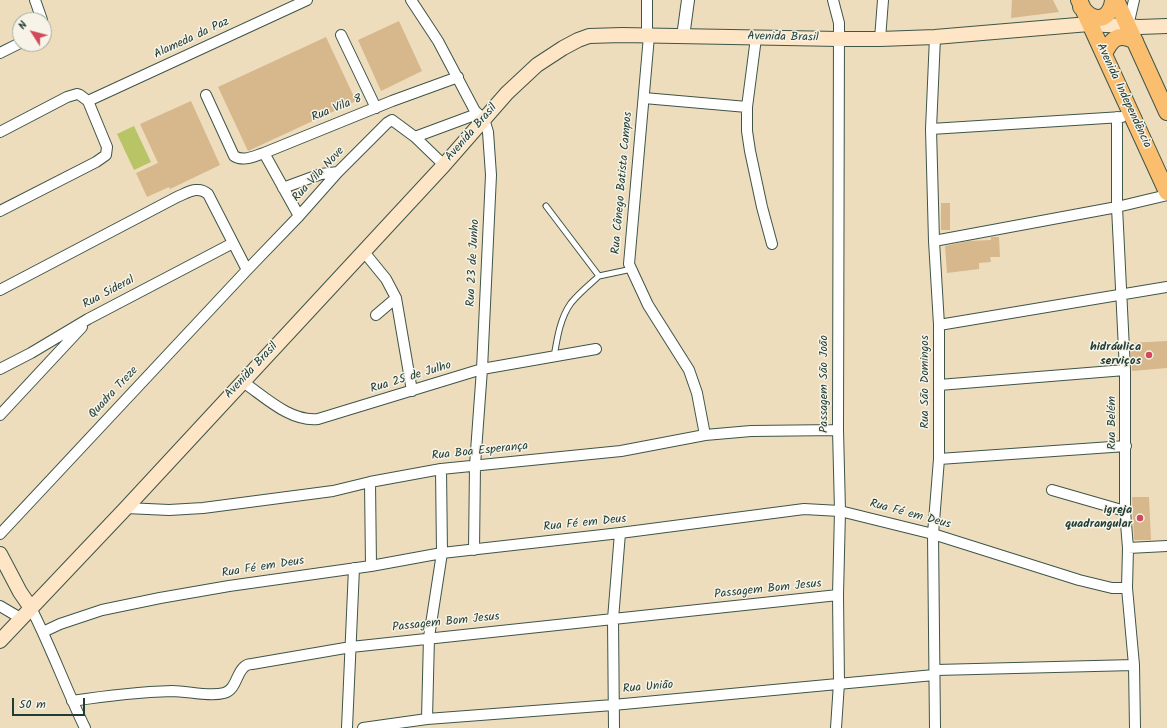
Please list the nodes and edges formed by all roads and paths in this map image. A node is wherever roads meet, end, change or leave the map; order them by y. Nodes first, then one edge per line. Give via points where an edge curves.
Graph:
1 (35, 0) edge
2 (307, 0) edge
3 (411, 0) edge
4 (647, 0) edge
5 (688, 0) edge
6 (832, 0) edge
7 (883, 0) edge
8 (1114, 0) edge
9 (1134, 0) edge
10 (1080, 3) edge
11 (39, 12) edge
12 (1090, 24) junction
13 (1128, 26) junction
14 (1167, 26) edge
15 (341, 35) dead end
16 (649, 36) junction
17 (935, 36) junction
18 (683, 37) junction
19 (756, 38) junction
20 (839, 39) junction
21 (880, 39) junction
22 (1135, 41) junction
23 (1104, 54) junction
24 (458, 77) junction
25 (206, 95) dead end
26 (644, 98) junction
27 (88, 101) junction
28 (380, 106) junction
29 (747, 107) junction
30 (1167, 112) edge
31 (481, 116) junction
32 (1124, 116) junction
33 (392, 120) junction
34 (930, 129) junction
35 (0, 132) edge
36 (415, 137) junction
37 (264, 153) junction
38 (444, 165) junction
39 (338, 172) junction
40 (283, 188) junction
41 (1167, 192) edge
42 (1167, 195) edge
43 (546, 206) dead end
44 (1116, 207) junction
45 (0, 211) edge
46 (299, 216) junction
47 (934, 241) junction
48 (233, 243) junction
49 (772, 244) dead end
50 (364, 252) junction
51 (632, 269) junction
52 (247, 270) junction
53 (598, 276) junction
54 (1167, 287) edge
55 (0, 290) edge
56 (1122, 295) junction
57 (396, 298) junction
58 (376, 315) dead end
59 (88, 319) junction
60 (938, 326) junction
61 (596, 349) dead end
62 (581, 352) junction
63 (554, 357) junction
64 (584, 362) dead end
65 (0, 369) edge
66 (482, 369) junction
67 (1126, 370) junction
68 (243, 382) junction
69 (939, 385) junction
70 (412, 391) junction
71 (0, 415) edge
72 (838, 430) junction
73 (705, 435) junction
74 (1126, 446) junction
75 (939, 459) junction
76 (475, 465) junction
77 (441, 469) junction
78 (370, 482) junction
79 (1052, 490) dead end
80 (126, 508) junction
81 (840, 511) junction
82 (1125, 511) junction
83 (620, 533) junction
84 (0, 534) edge
85 (933, 534) junction
86 (1167, 546) edge
87 (1128, 548) junction
88 (474, 550) junction
89 (442, 553) junction
90 (0, 554) edge
91 (371, 566) junction
92 (354, 568) junction
93 (1127, 588) junction
94 (838, 595) junction
95 (0, 606) edge
96 (31, 608) junction
97 (22, 619) junction
98 (613, 619) junction
99 (43, 632) junction
100 (429, 638) junction
101 (0, 641) edge
102 (351, 646) junction
103 (1134, 665) junction
104 (935, 672) junction
105 (839, 683) junction
106 (72, 701) junction
107 (613, 705) junction
108 (427, 719) junction
109 (85, 728) edge
110 (347, 728) edge
111 (363, 728) edge
112 (614, 728) edge
113 (836, 728) edge
114 (935, 728) edge
115 (1135, 728) edge

1 - 11 street
2 - 27 street, Alameda da Paz
3 - 24 street, Rua 23 de Junho
4 - 16 street, Rua Cônego Batista Campos
5 - 18 street
6 - 20 street, Passagem São João via 839,23
7 - 21 street
8 - 10 main road via 1109,14 1097,18 1090,16
8 - 13 main road
9 - 13 street
10 - 12 main road, Avenida Independência
12 - 13 main road, Avenida Brasil
12 - 17 main road, Avenida Brasil
12 - 23 main road, Avenida Independência
13 - 14 main road, Avenida Brasil
13 - 22 main road
15 - 28 street
16 - 18 main road, Avenida Brasil
16 - 26 street, Rua Cônego Batista Campos
16 - 31 main road, Avenida Brasil via 606,35 589,36 578,40 538,65
17 - 21 main road, Avenida Brasil
17 - 34 street, Rua São Domingos
18 - 19 main road, Avenida Brasil
19 - 20 main road, Avenida Brasil
19 - 29 street
20 - 21 main road, Avenida Brasil
20 - 72 street, Passagem São João
22 - 23 main road via 1118,37 1111,41
22 - 30 main road
23 - 32 main road, Avenida Independência
24 - 28 street, Rua Vila 8
24 - 31 street, Rua 23 de Junho
25 - 37 street, Rua Vila 8 via 234,156 244,160
26 - 29 street
26 - 51 street, Rua Cônego Batista Campos via 629,264
27 - 35 street via 80,95 73,95
27 - 45 street via 107,146 106,155
28 - 33 street
28 - 37 street, Rua Vila 8
29 - 49 street via 750,151
31 - 36 street
31 - 38 main road, Avenida Brasil
31 - 66 street, Rua 23 de Junho via 488,132 491,175
32 - 34 street
32 - 41 main road, Avenida Independência
32 - 44 street, Rua Belém
33 - 36 street
33 - 39 street, Rua Vila Nove
34 - 47 street, Rua São Domingos
36 - 38 street
37 - 40 street
38 - 50 main road, Avenida Brasil
39 - 40 street via 321,174
39 - 46 street, Rua Vila Nove
40 - 46 street
42 - 44 street
43 - 53 lane
44 - 47 street
44 - 56 street, Rua Belém
46 - 52 street, Rua Vila Nove
47 - 60 street, Rua São Domingos
48 - 52 street
48 - 55 street via 208,194 202,190 192,190
48 - 59 street, Rua Sideral
50 - 57 street via 386,279
50 - 68 main road, Avenida Brasil
51 - 53 lane
51 - 73 street, Rua Cônego Batista Campos via 648,305 689,370 697,393
52 - 84 street, Quadra Treze
53 - 63 lane via 570,304 558,334
54 - 56 street
56 - 60 street
56 - 67 street, Rua Belém
57 - 58 street
57 - 70 street
59 - 65 street, Rua Sideral
59 - 71 street
60 - 69 street, Rua São Domingos
61 - 62 street, Rua 25 de Julho
62 - 63 street, Rua 25 de Julho
62 - 64 street
63 - 66 street, Rua 25 de Julho
66 - 70 street, Rua 25 de Julho
66 - 76 street, Rua 23 de Junho
67 - 69 street
67 - 74 street, Rua Belém
68 - 70 street, Rua 25 de Julho via 287,412 310,420
68 - 80 main road, Avenida Brasil
69 - 75 street, Rua São Domingos
72 - 73 street, Rua Boa Esperança via 751,431
72 - 81 street, Passagem São João
73 - 76 street, Rua Boa Esperança via 621,451
74 - 75 street
74 - 82 street, Rua Belém
75 - 85 street, Rua São Domingos
76 - 77 street, Rua Boa Esperança
76 - 88 street, Rua 23 de Junho
77 - 78 street, Rua Boa Esperança
77 - 89 street
78 - 80 street, Rua Boa Esperança via 332,491 203,508
78 - 91 street
79 - 82 street
80 - 96 main road, Avenida Brasil
81 - 83 street, Rua Fé em Deus via 804,509
81 - 85 street, Rua Fé em Deus
81 - 94 street, Passagem São João
82 - 87 street, Rua Belém
83 - 88 street, Rua Fé em Deus
83 - 98 street
85 - 93 street, Rua Fé em Deus via 1079,580 1112,588
85 - 104 street, Rua São Domingos
86 - 87 street
87 - 93 street, Rua Belém
88 - 89 street, Rua Fé em Deus
89 - 91 street, Rua Fé em Deus
89 - 100 street
90 - 96 main road
91 - 92 street, Rua Fé em Deus
92 - 99 street, Rua Fé em Deus via 160,598 87,614
92 - 102 street
93 - 103 street, Rua Belém
94 - 98 street, Passagem Bom Jesus
94 - 105 street, Passagem São João
95 - 97 street
96 - 97 main road, Avenida Brasil
96 - 99 street
97 - 101 main road, Avenida Brasil
98 - 100 street, Passagem Bom Jesus
98 - 107 street
99 - 106 street
100 - 102 street, Passagem Bom Jesus
100 - 108 street
102 - 106 street, Passagem Bom Jesus via 245,666 226,693 166,692 111,695
102 - 110 street
103 - 104 street, Rua União
103 - 115 street, Rua Belém
104 - 105 street, Rua União
104 - 114 street, Rua São Domingos
105 - 107 street, Rua União
105 - 113 street, Passagem São João
106 - 109 street
107 - 108 street, Rua União
107 - 112 street
108 - 111 street, Rua União

